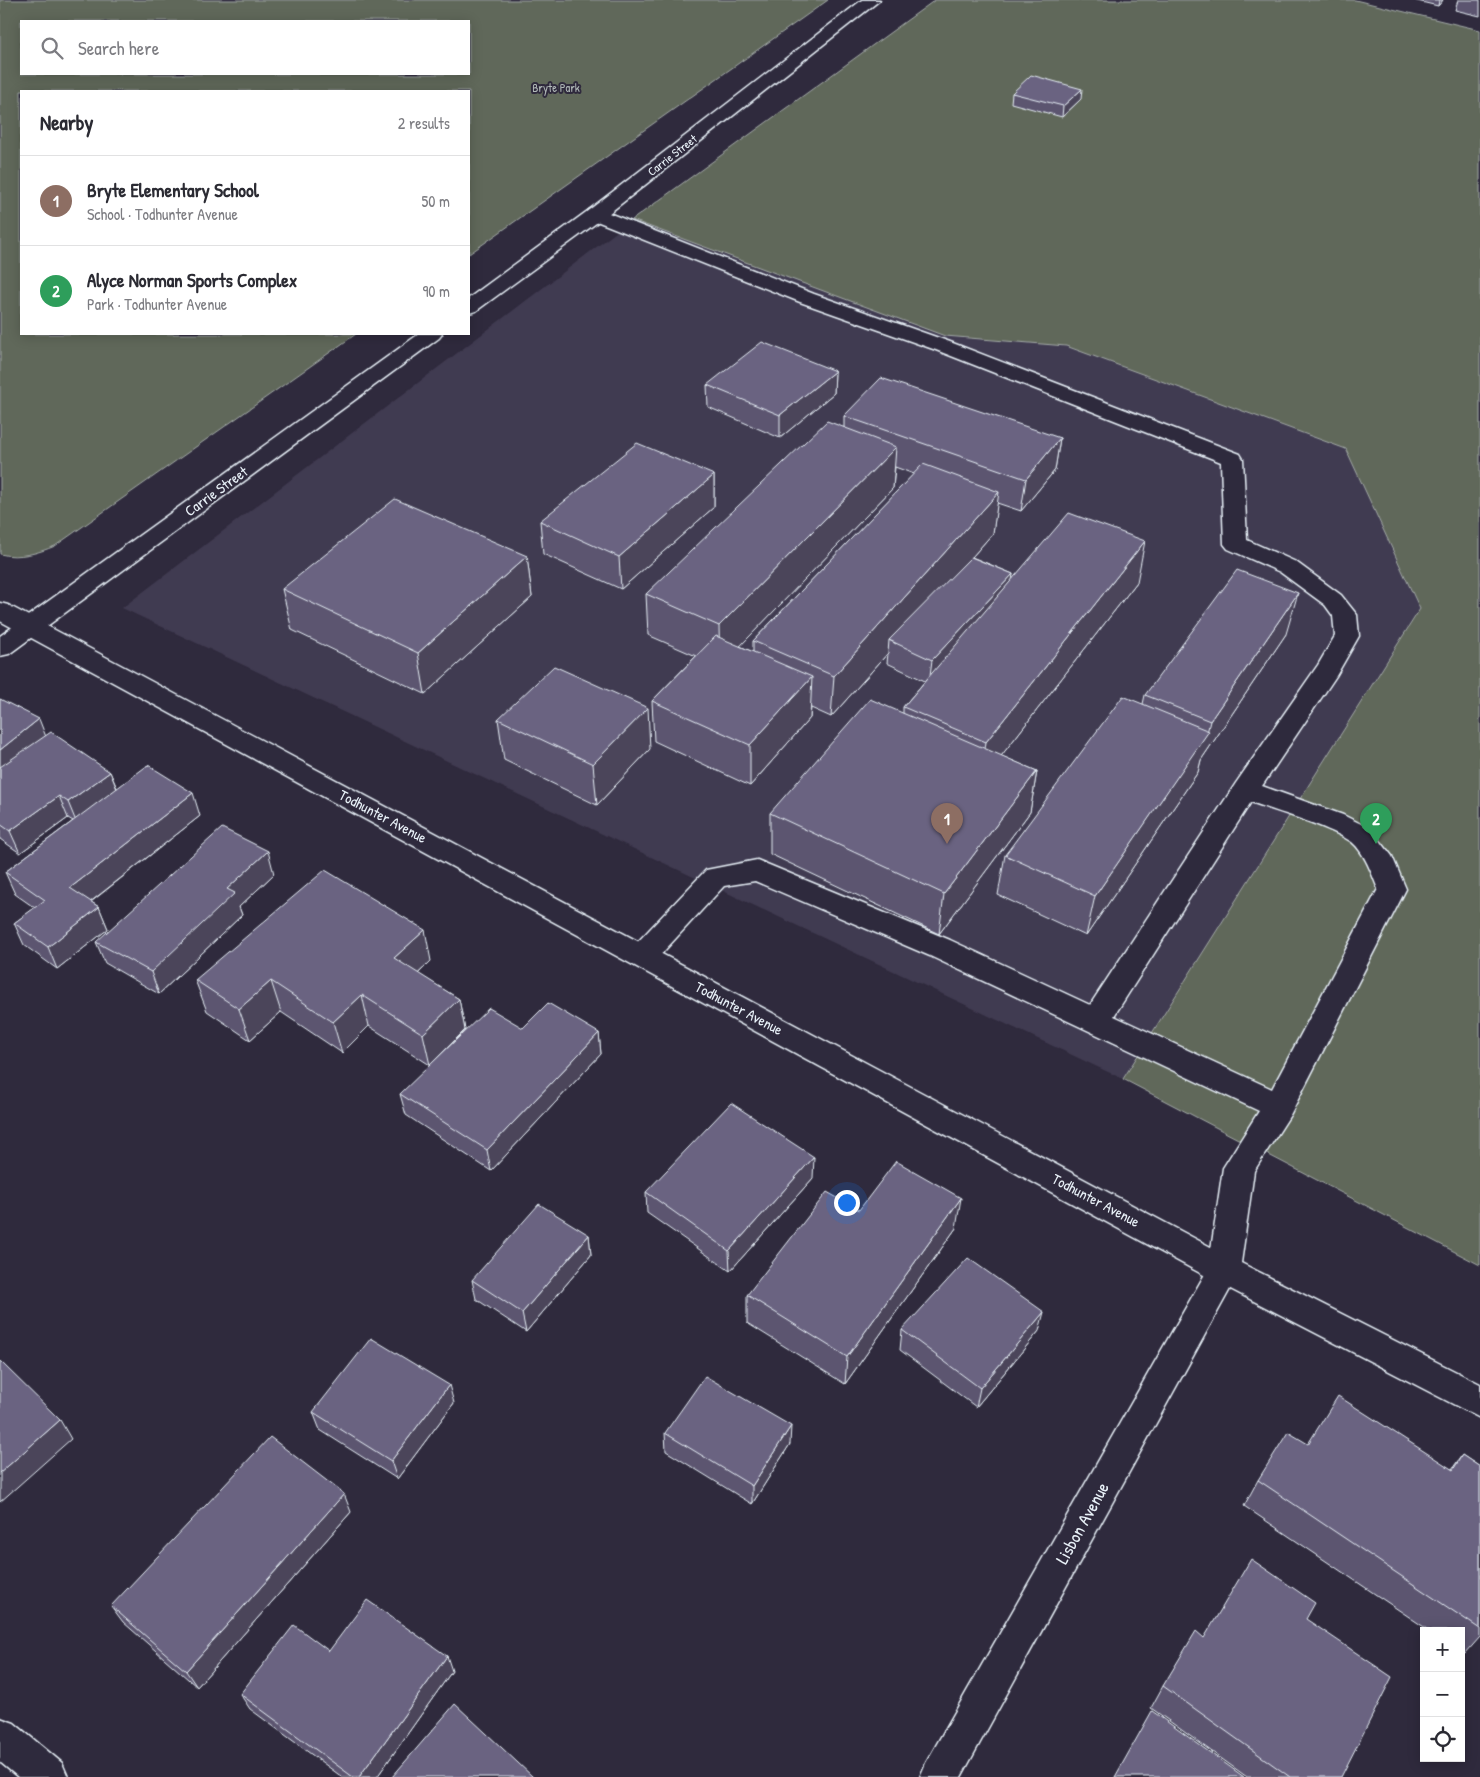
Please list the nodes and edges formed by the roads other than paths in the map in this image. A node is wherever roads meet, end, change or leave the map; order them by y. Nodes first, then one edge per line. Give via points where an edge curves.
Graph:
1 (872, 0) edge
2 (596, 214) junction
3 (470, 306) edge
4 (431, 335) edge
5 (0, 611) edge
6 (30, 626) junction
7 (0, 648) edge
8 (1245, 790) junction
9 (642, 956) junction
10 (1095, 1021) junction
11 (1279, 1106) junction
12 (1224, 1270) junction
13 (1480, 1402) edge
14 (0, 1737) edge
15 (48, 1777) edge
16 (940, 1777) edge

1 - 2 street, Carrie Street
2 - 3 street, Carrie Street
2 - 8 street via 807,298 943,346 1232,458 1236,544 1288,568 1333,600 1345,615 1347,636
4 - 6 street, Carrie Street
5 - 6 street, Todhunter Avenue
6 - 7 street, Carrie Street
6 - 9 street, Todhunter Avenue
8 - 10 street
8 - 11 street via 1334,822 1362,836 1382,863 1392,889
9 - 10 street via 716,877 757,870 940,948
9 - 12 street, Todhunter Avenue
10 - 11 street
11 - 12 street via 1239,1168
12 - 13 street, Todhunter Avenue
12 - 16 street, Lisbon Avenue
14 - 15 street

